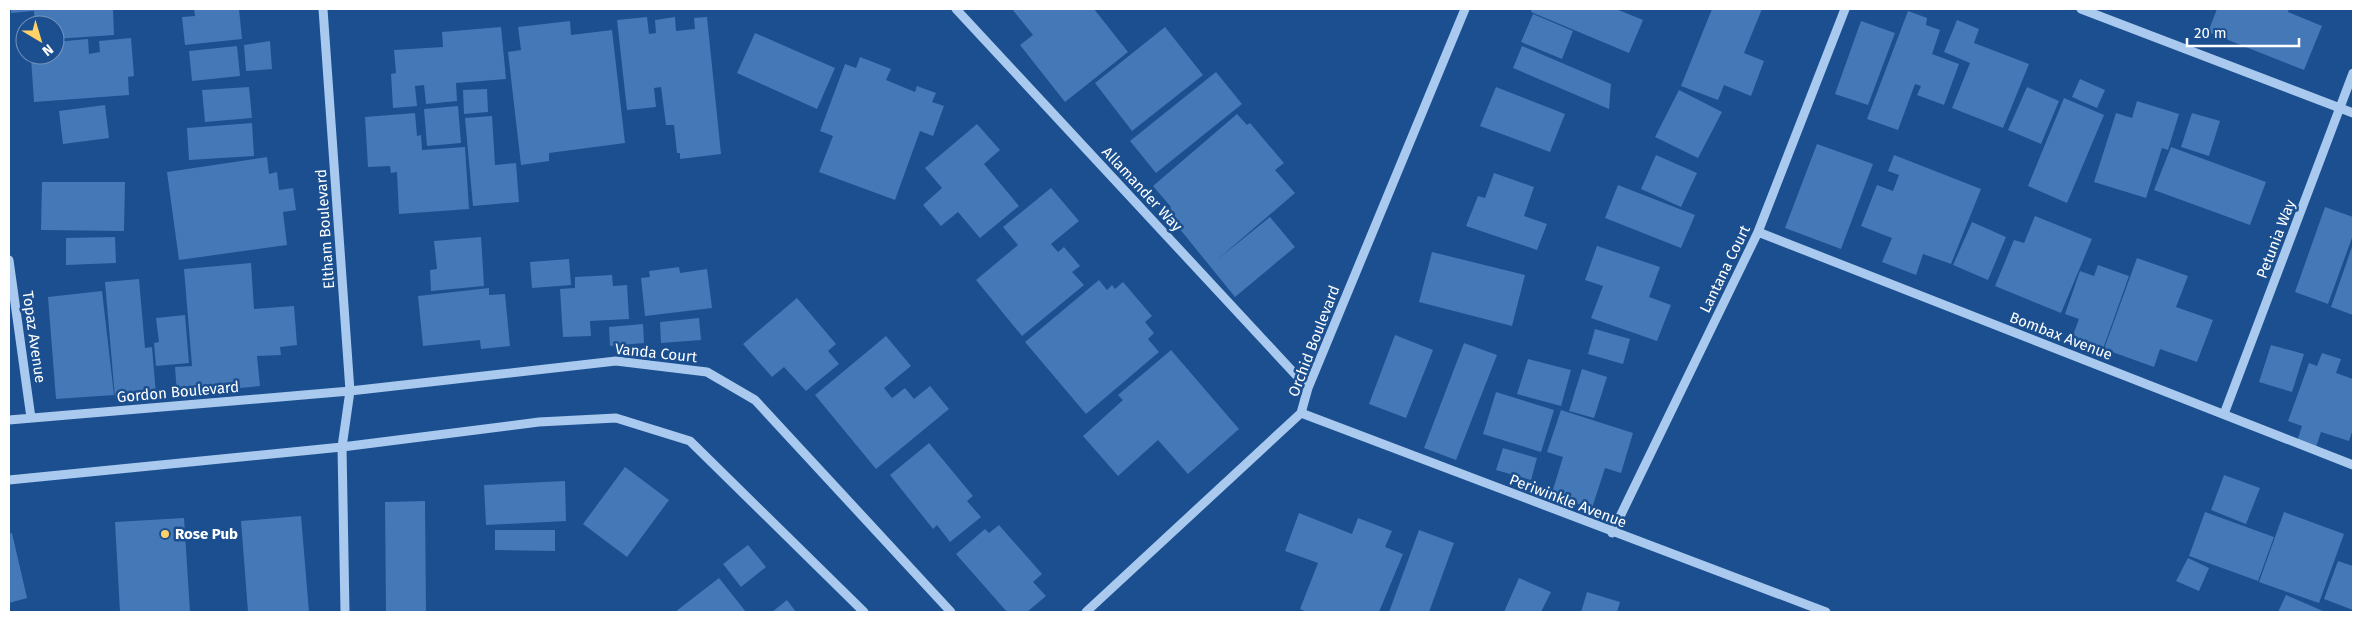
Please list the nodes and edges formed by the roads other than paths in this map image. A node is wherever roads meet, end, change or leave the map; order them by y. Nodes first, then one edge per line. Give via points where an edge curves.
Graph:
1 (323, 9) edge
2 (956, 9) edge
3 (1465, 9) edge
4 (1845, 9) edge
5 (2081, 9) edge
6 (2353, 73) edge
7 (2340, 108) junction
8 (2353, 113) edge
9 (1758, 232) junction
10 (9, 260) edge
11 (1308, 388) junction
12 (350, 391) junction
13 (1301, 413) junction
14 (2224, 414) junction
15 (31, 418) junction
16 (9, 420) edge
17 (342, 447) junction
18 (2353, 465) edge
19 (9, 480) edge
20 (1612, 533) junction
21 (345, 612) edge
22 (864, 612) edge
23 (951, 612) edge
24 (1086, 612) edge
25 (1826, 612) edge

1 - 12 street, Eltham Boulevard
2 - 11 street, Allamander Way
3 - 11 street, Orchid Boulevard
4 - 9 street, Lantana Court
5 - 7 street
6 - 7 street, Petunia Way
7 - 8 street
7 - 14 street, Petunia Way
9 - 14 street, Bombax Avenue
9 - 20 street, Lantana Court
10 - 15 street, Topaz Avenue
11 - 13 street, Orchid Boulevard
12 - 15 street, Gordon Boulevard
12 - 17 street, Eltham Boulevard
12 - 23 street, Vanda Court via 616,361 708,372 756,400
13 - 20 street, Periwinkle Avenue
13 - 24 street, Orchid Boulevard
14 - 18 street, Bombax Avenue
15 - 16 street, Gordon Boulevard
17 - 19 street
17 - 21 street, Eltham Boulevard
17 - 22 street via 539,422 616,418 690,441
20 - 25 street, Periwinkle Avenue

